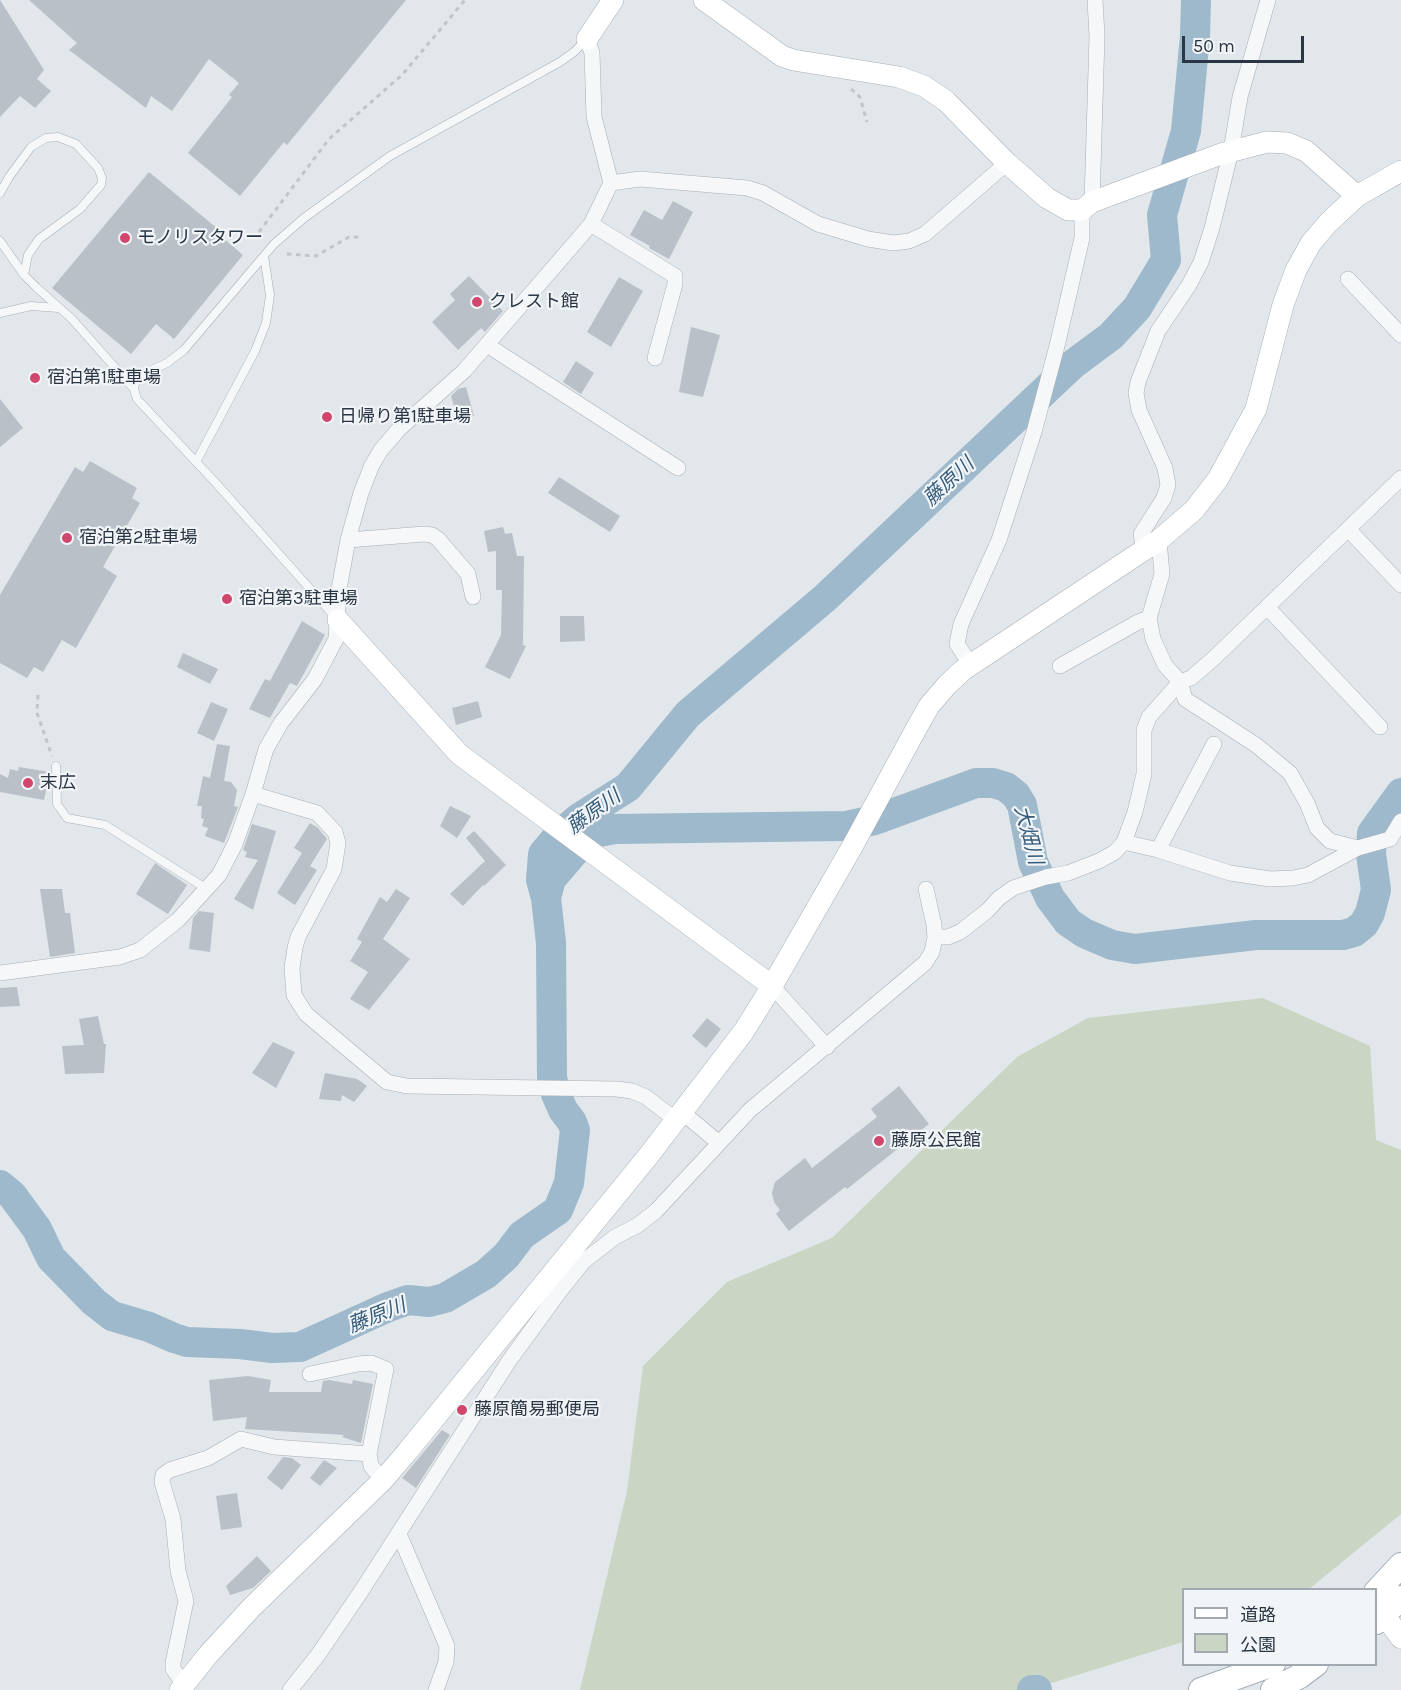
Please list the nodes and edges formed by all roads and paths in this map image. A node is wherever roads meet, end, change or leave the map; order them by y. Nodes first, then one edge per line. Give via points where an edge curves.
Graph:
1 (465, 0) edge
2 (613, 0) edge
3 (704, 0) edge
4 (1095, 0) edge
5 (1268, 0) edge
6 (586, 39) junction
7 (844, 82) dead end
8 (867, 122) dead end
9 (1226, 153) junction
10 (1007, 163) junction
11 (1401, 171) edge
12 (611, 183) junction
13 (0, 193) edge
14 (1357, 196) junction
15 (1087, 206) junction
16 (591, 224) junction
17 (259, 232) dead end
18 (362, 237) dead end
19 (0, 241) edge
20 (287, 254) dead end
21 (264, 256) junction
22 (24, 275) junction
23 (1348, 279) dead end
24 (58, 308) junction
25 (0, 313) edge
26 (1401, 335) edge
27 (487, 345) junction
28 (655, 358) dead end
29 (134, 389) junction
30 (196, 462) junction
31 (678, 468) dead end
32 (1401, 478) edge
33 (1348, 529) junction
34 (348, 540) junction
35 (1152, 545) junction
36 (1401, 585) edge
37 (473, 597) dead end
38 (1267, 607) junction
39 (1149, 618) junction
40 (338, 620) junction
41 (971, 665) junction
42 (1060, 666) dead end
43 (1180, 682) junction
44 (38, 695) dead end
45 (1380, 727) dead end
46 (1214, 744) dead end
47 (56, 766) joint
48 (253, 794) junction
49 (1401, 821) edge
50 (1124, 842) junction
51 (1360, 848) junction
52 (1158, 850) junction
53 (207, 889) junction
54 (926, 889) dead end
55 (935, 937) junction
56 (0, 973) edge
57 (772, 986) junction
58 (827, 1047) junction
59 (679, 1116) junction
60 (719, 1143) junction
61 (310, 1374) dead end
62 (369, 1454) junction
63 (383, 1480) junction
64 (399, 1534) junction
65 (1401, 1565) edge
66 (1377, 1591) edge
67 (1401, 1598) edge
68 (1378, 1614) edge
69 (1401, 1638) edge
70 (1270, 1666) edge
71 (1315, 1666) edge
72 (182, 1687) edge
73 (290, 1690) edge
74 (436, 1690) edge
75 (1201, 1690) edge
76 (1273, 1690) edge

1 - 17 path via 402,75 329,139
2 - 6 street
3 - 10 street via 782,56 899,77 924,86 946,101
4 - 15 street via 1097,36
5 - 9 street
6 - 12 street via 592,53 594,117
6 - 21 lane via 560,62 390,156 286,232
7 - 8 path via 860,97
9 - 14 street via 1268,142 1287,143 1306,151
9 - 15 street
9 - 35 street via 1212,228 1201,262 1158,331 1138,382 1139,410 1165,468 1168,485 1140,534
10 - 12 street via 925,234 893,243 818,224 747,188 640,179
10 - 15 street via 1047,198 1068,210
11 - 14 street
12 - 16 street
13 - 22 lane via 31,147 46,138 58,137 76,144 102,178 101,185 80,209 39,239 28,255
14 - 35 street via 1311,243 1296,270 1256,409 1238,445 1194,510
15 - 41 street via 1034,432 999,540 961,624 957,644
16 - 27 street
16 - 28 street via 675,276
18 - 20 path via 349,237 316,255
19 - 22 lane
21 - 29 lane via 184,350 136,380
21 - 30 lane via 270,295 266,323
22 - 24 lane
23 - 26 street
24 - 25 lane via 31,306
24 - 29 lane
27 - 31 street
27 - 34 street via 381,450 365,480
29 - 30 lane via 137,399
30 - 40 lane
32 - 33 street
33 - 36 street
33 - 38 street
34 - 37 street via 432,535 468,574
34 - 40 street
35 - 39 street via 1162,574
35 - 41 street
38 - 43 street via 1191,678
38 - 45 street
39 - 42 street
39 - 43 street via 1165,665
40 - 48 street via 336,639 326,661 266,749
40 - 57 street via 459,754
41 - 57 street via 929,706
43 - 50 street via 1149,717 1144,730 1144,774
43 - 51 street via 1185,699 1256,745 1290,773 1317,828 1330,840
44 - 47 path via 38,713
46 - 52 street
47 - 53 lane via 57,804 67,818 105,825
48 - 53 street via 235,844
48 - 59 street via 317,813 335,832 338,843 334,868 295,948 294,995 306,1014 387,1082 407,1086 632,1091
49 - 51 street via 1390,839
50 - 52 street
50 - 55 street via 1099,861 1013,888 960,933
51 - 52 street via 1308,875 1270,879 1230,873
53 - 56 street via 178,920 140,950 120,957
54 - 55 street
55 - 58 street via 925,963
57 - 58 street
57 - 59 street via 744,1032
58 - 60 street via 750,1110
59 - 60 street
59 - 63 street
60 - 64 street via 656,1211 584,1261 509,1361
61 - 62 street via 371,1363 386,1369
62 - 63 street via 371,1466
62 - 72 street via 274,1447 241,1439 208,1458 163,1475 186,1601 173,1663
63 - 72 street via 252,1607
64 - 73 street
64 - 74 street via 447,1646
65 - 66 main road
67 - 68 main road
68 - 69 street
70 - 75 main road
71 - 76 main road

